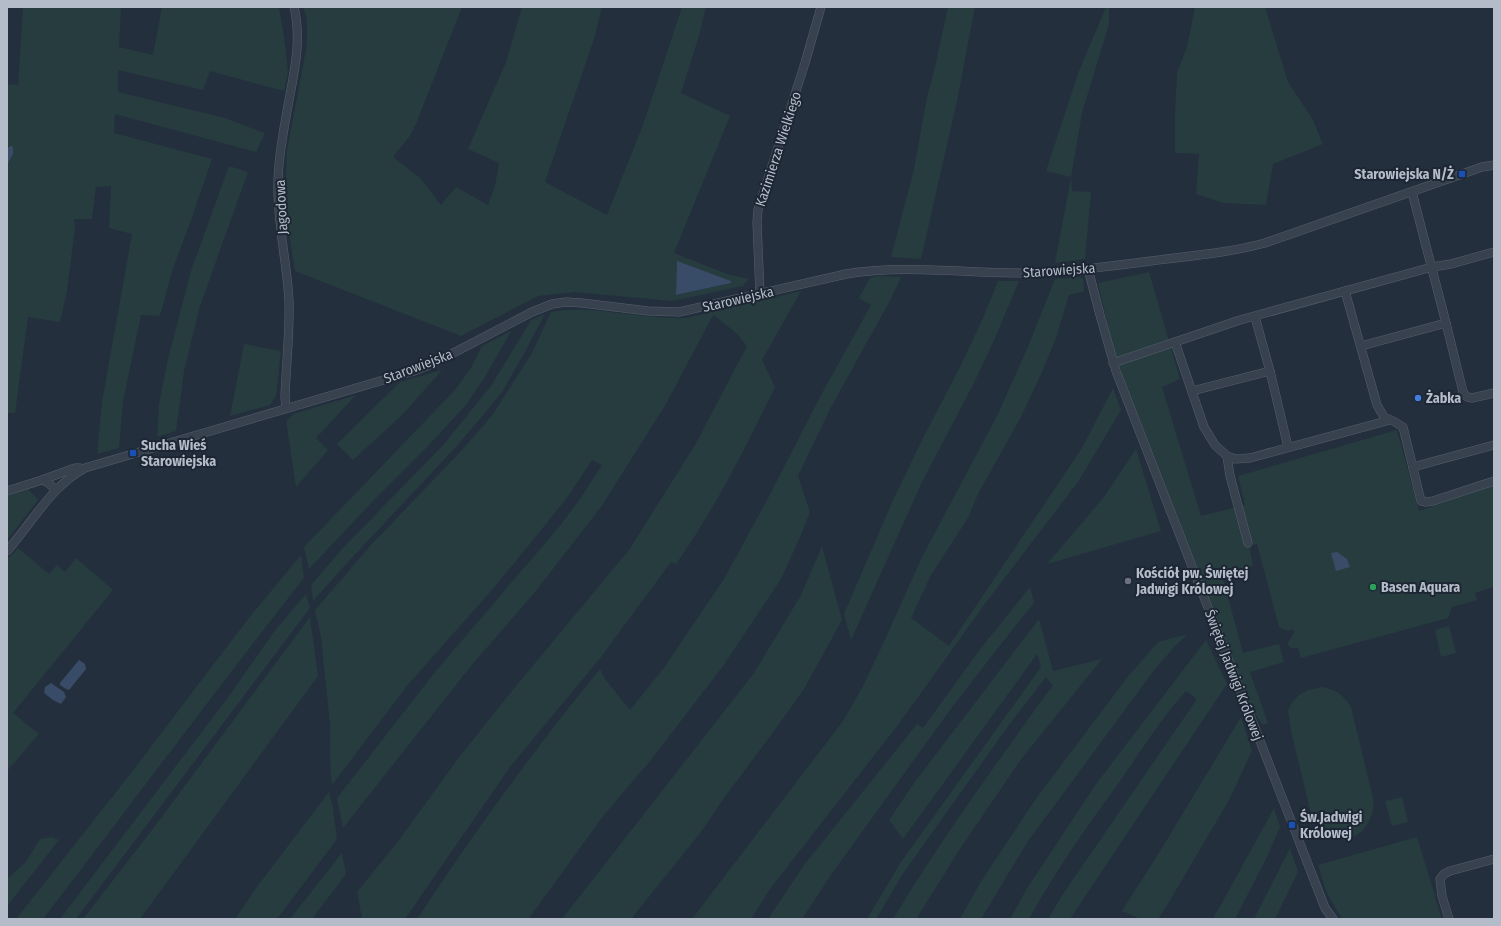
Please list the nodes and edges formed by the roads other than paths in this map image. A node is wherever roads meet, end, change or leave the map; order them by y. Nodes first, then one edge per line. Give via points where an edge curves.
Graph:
1 (294, 7) edge
2 (821, 7) edge
3 (1494, 165) edge
4 (1412, 192) junction
5 (1494, 252) edge
6 (1432, 267) junction
7 (1088, 269) junction
8 (1345, 291) junction
9 (760, 294) junction
10 (1255, 317) junction
11 (1446, 323) junction
12 (1175, 342) junction
13 (1361, 346) junction
14 (1113, 363) junction
15 (1270, 371) junction
16 (1192, 391) junction
17 (1494, 393) edge
18 (286, 408) junction
19 (1390, 420) junction
20 (1494, 445) edge
21 (1288, 447) junction
22 (1227, 456) junction
23 (1413, 467) junction
24 (85, 468) junction
25 (42, 480) junction
26 (1494, 481) edge
27 (56, 490) junction
28 (7, 491) edge
29 (1248, 543) dead end
30 (7, 551) edge
31 (1494, 859) edge
32 (1332, 919) edge
33 (1449, 919) edge

1 - 18 street, Jagodowa via 298,34 297,51 280,148 278,183 289,300
2 - 9 street, Kazimierza Wielkiego via 758,210
3 - 4 street, Starowiejska
4 - 6 street
4 - 7 street, Starowiejska via 1248,248
5 - 6 street
6 - 8 street
6 - 11 street
7 - 9 street, Starowiejska via 1031,273 869,271
7 - 14 street, Świętej Jadwigi Królowej
8 - 10 street
8 - 13 street
9 - 18 street, Starowiejska via 680,312 582,303 552,304 421,368
10 - 12 street
10 - 15 street
11 - 13 street
11 - 17 street via 1463,392 1472,398
12 - 14 street
12 - 16 street
13 - 19 street via 1377,405 1384,417
14 - 32 street, Świętej Jadwigi Królowej via 1300,846
15 - 16 street
15 - 21 street
16 - 22 street via 1204,427 1215,445
18 - 24 street, Starowiejska
19 - 21 street
19 - 23 street via 1403,427
20 - 23 street
21 - 22 street via 1250,458 1235,459
22 - 29 street
23 - 26 street via 1421,501 1426,502
24 - 25 street via 75,468
24 - 27 street, Starowiejska
25 - 27 street
25 - 28 street
27 - 30 street, Starowiejska
31 - 33 street via 1450,871 1440,879

